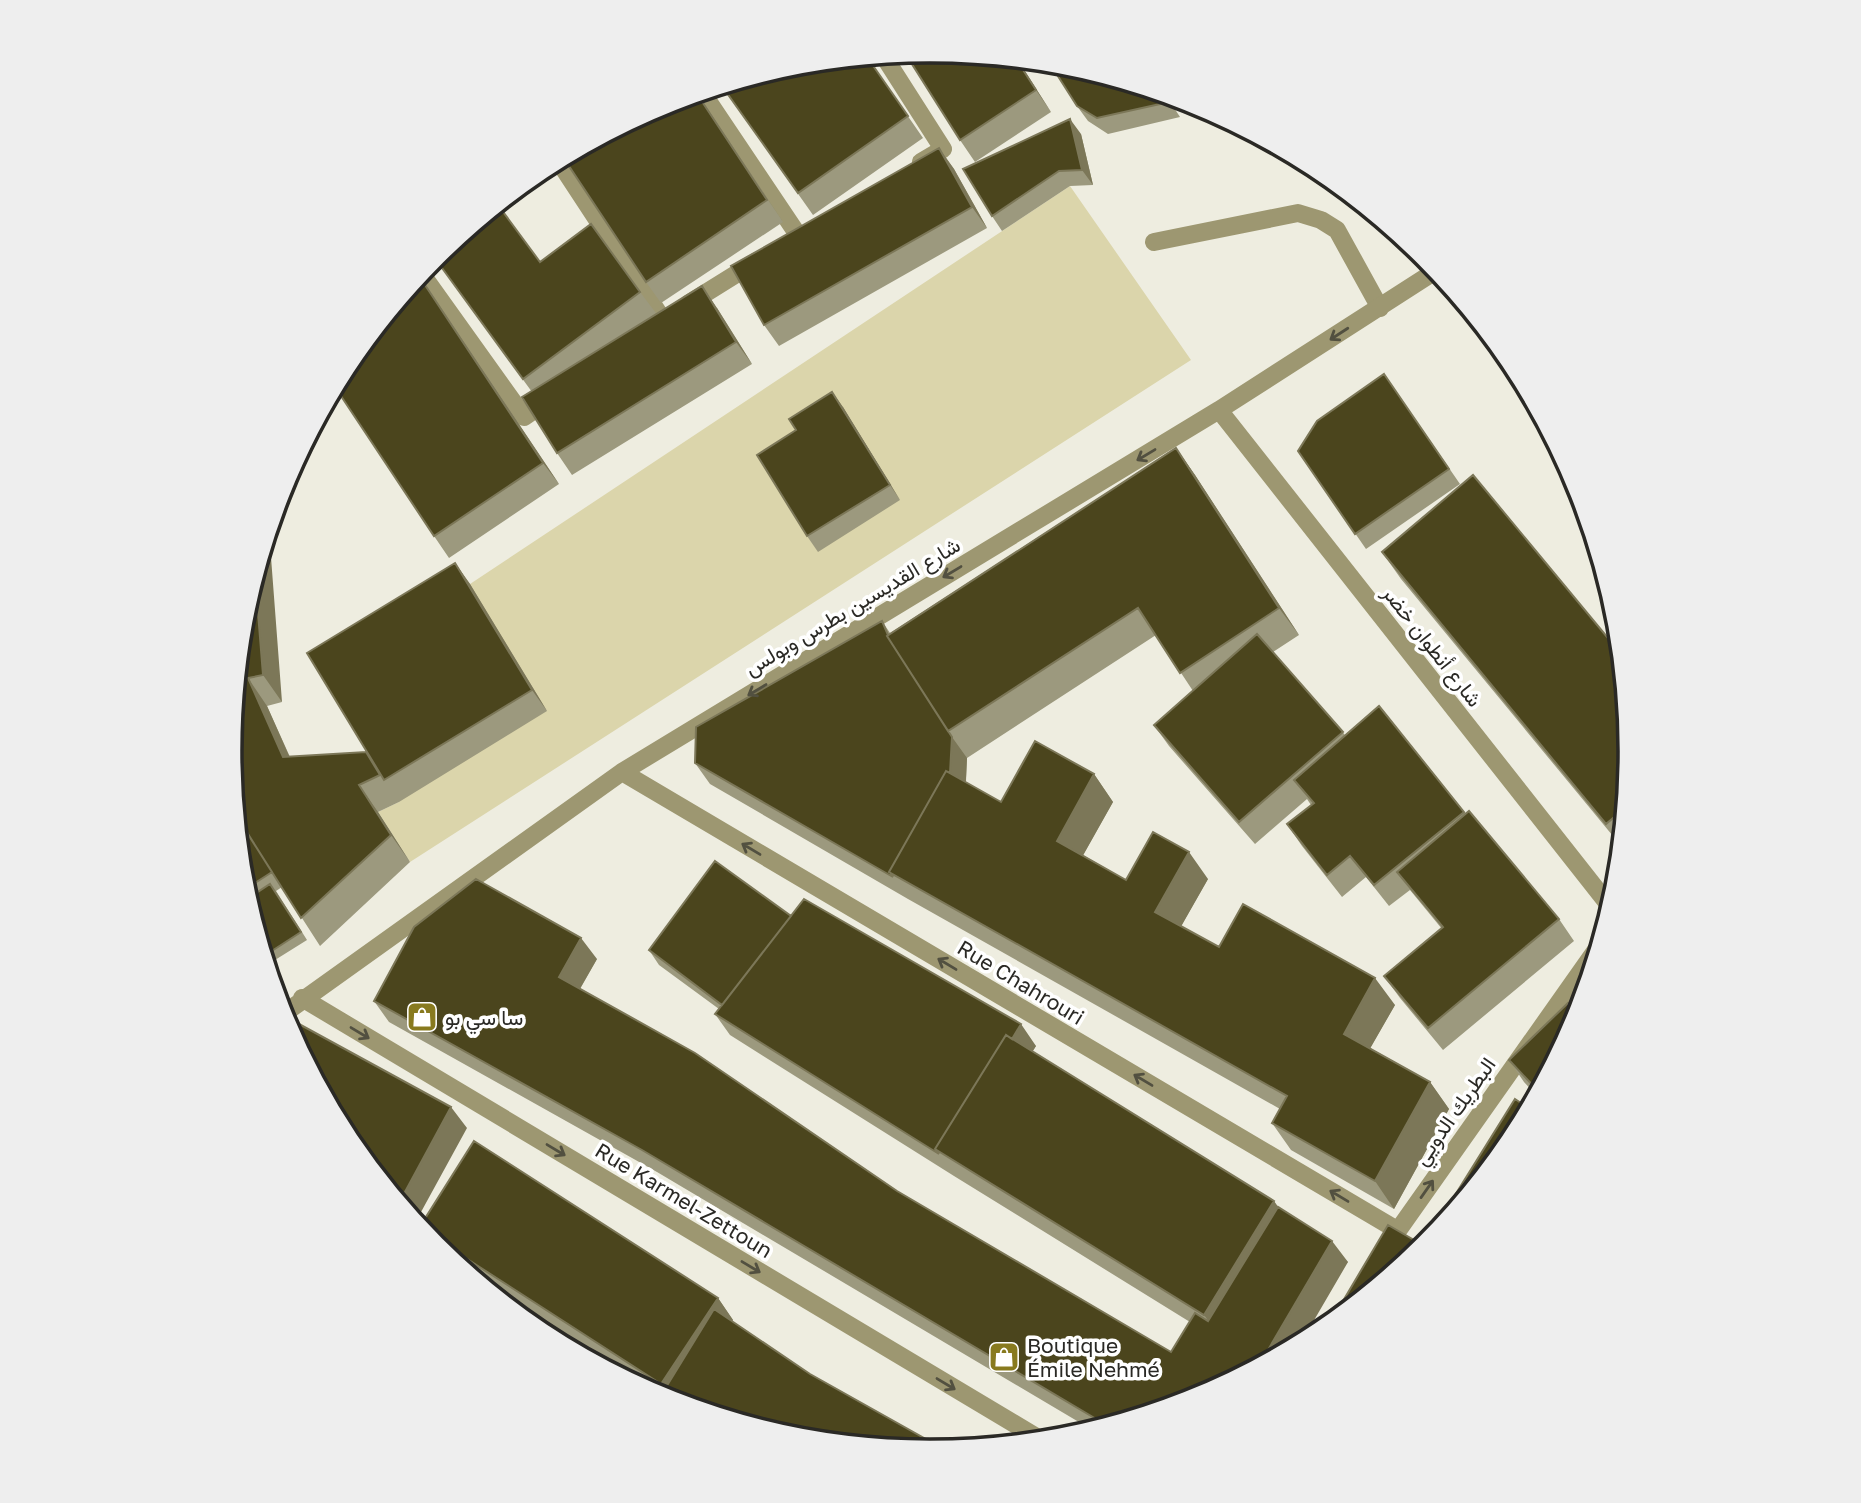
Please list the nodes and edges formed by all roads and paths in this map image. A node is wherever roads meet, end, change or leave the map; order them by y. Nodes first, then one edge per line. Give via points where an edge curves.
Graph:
1 (889, 64) edge
2 (707, 101) edge
3 (564, 169) edge
4 (909, 169) edge
5 (1154, 242) dead end
6 (1427, 276) edge
7 (428, 282) edge
8 (1380, 307) junction
9 (567, 387) edge
10 (1219, 410) junction
11 (622, 772) junction
12 (1603, 898) edge
13 (1584, 967) edge
14 (302, 998) junction
15 (291, 1007) edge
16 (1398, 1230) junction
17 (1384, 1253) edge
18 (1028, 1433) edge

1 - 4 street via 943,149
2 - 3 street via 792,239 658,324
5 - 8 street via 1298,213 1337,230
6 - 8 street, شارع القديسين بطرس وبولس
7 - 9 street via 524,417
8 -> 10 street, شارع القديسين بطرس وبولس
10 -> 11 street, شارع القديسين بطرس وبولس
10 - 12 street, شارع أنطوان خضر
11 - 14 street, شارع القديسين بطرس وبولس
16 -> 11 street, Rue Chahrouri
16 -> 13 street, البطريك الدويي
14 - 15 street, شارع القديسين بطرس وبولس
14 -> 18 street, Rue Karmel-Zettoun
16 - 17 street, البطريك الدويي

